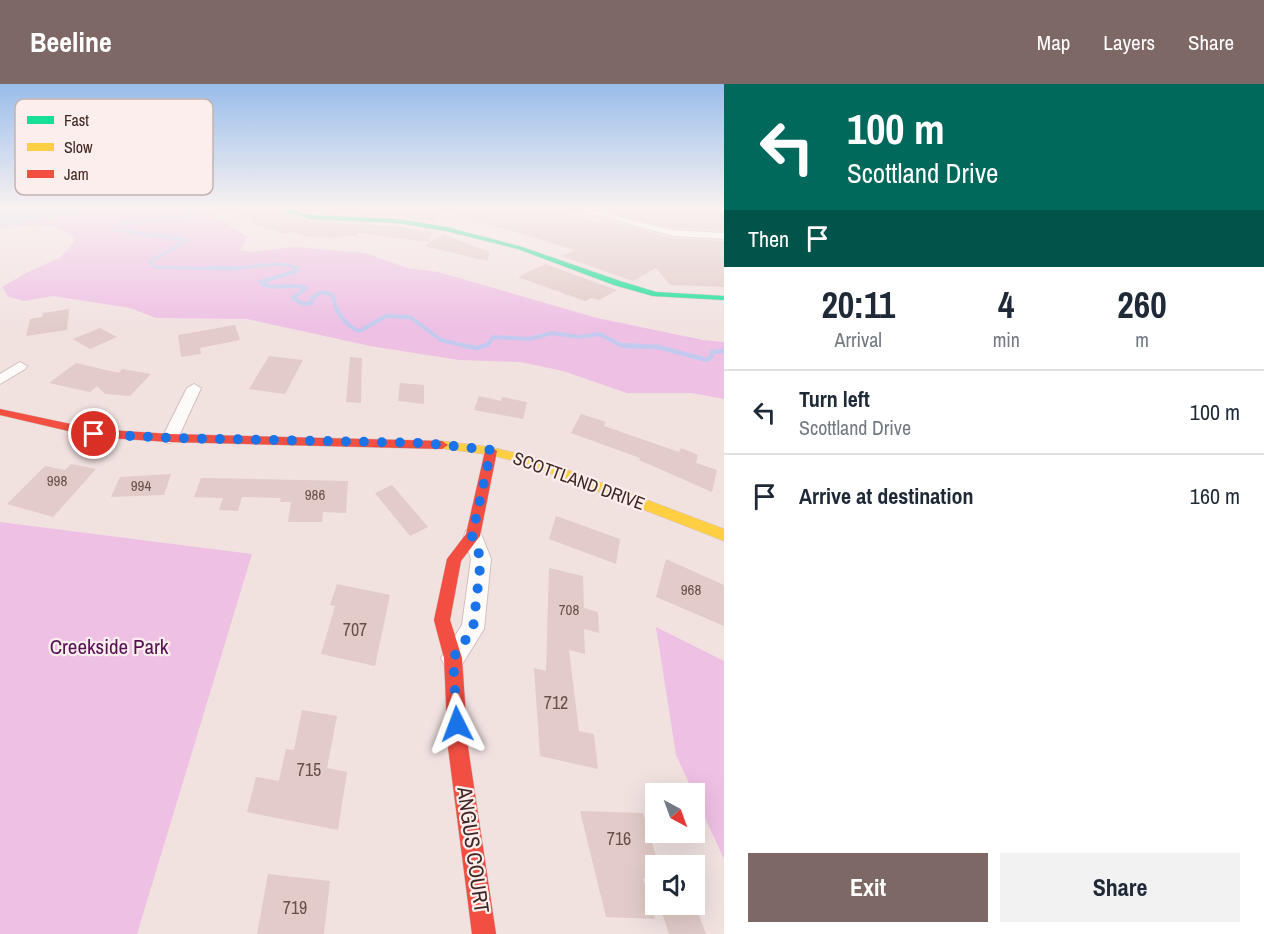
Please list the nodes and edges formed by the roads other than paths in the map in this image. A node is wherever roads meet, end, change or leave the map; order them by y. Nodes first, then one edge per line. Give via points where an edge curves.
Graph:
1 (519, 248) edge
2 (724, 298) edge
3 (20, 366) dead end
4 (0, 380) edge
5 (194, 388) dead end
6 (0, 412) edge
7 (170, 438) junction
8 (491, 450) junction
9 (724, 535) edge
10 (472, 536) junction
11 (453, 658) junction
12 (484, 934) edge

1 - 2 street via 635,289
3 - 4 street
5 - 7 street
6 - 7 street, SCOTTLAND DRIVE via 94,434
7 - 8 street, SCOTTLAND DRIVE via 424,443
8 - 9 street, SCOTTLAND DRIVE via 532,461
8 - 10 street, ANGUS COURT
10 - 11 street, ANGUS COURT via 481,559 473,629
10 - 11 street, ANGUS COURT via 454,559 442,620
11 - 12 street, ANGUS COURT via 458,747

